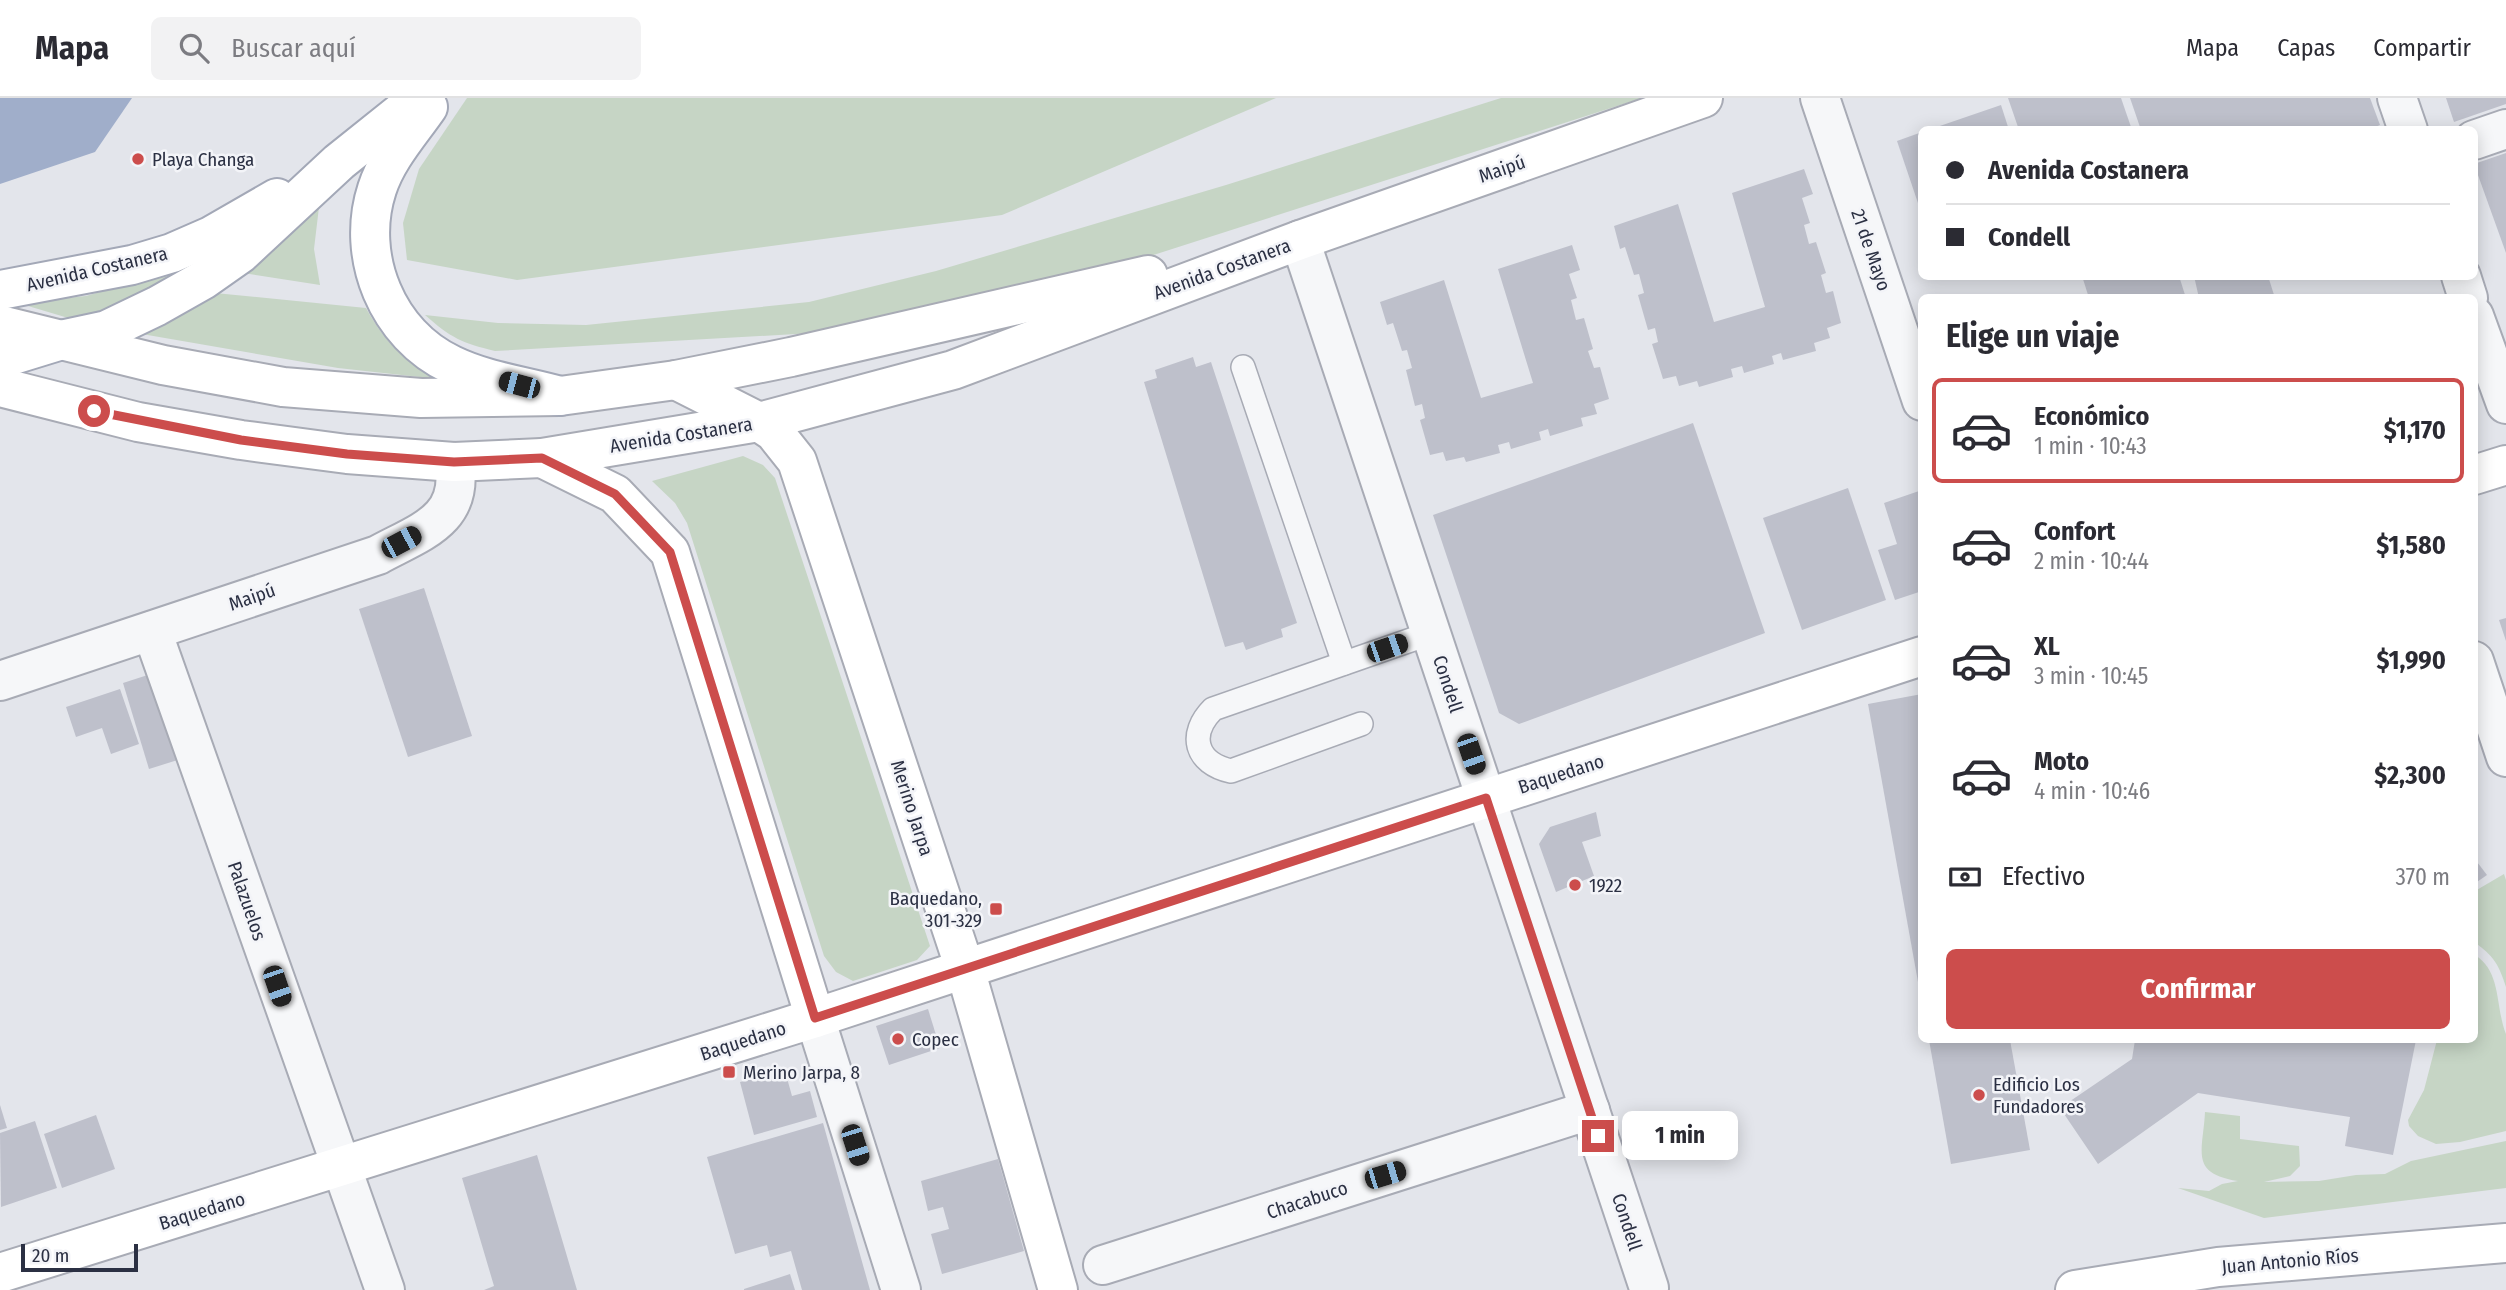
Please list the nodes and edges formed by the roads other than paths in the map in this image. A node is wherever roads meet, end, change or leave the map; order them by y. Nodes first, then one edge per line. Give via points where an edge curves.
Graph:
1 (419, 98) edge
2 (435, 98) edge
3 (1703, 98) edge
4 (1820, 98) edge
5 (2397, 98) edge
6 (2407, 126) edge
7 (2506, 129) edge
8 (2478, 139) edge
9 (339, 162) junction
10 (1300, 240) junction
11 (0, 289) edge
12 (0, 325) edge
13 (2478, 327) edge
14 (65, 339) junction
15 (0, 359) edge
16 (1243, 367) dead end
17 (676, 380) junction
18 (0, 387) edge
19 (1918, 389) edge
20 (560, 396) junction
21 (2506, 404) edge
22 (759, 422) junction
23 (542, 458) junction
24 (454, 462) junction
25 (2506, 465) edge
26 (2478, 474) edge
27 (152, 631) junction
28 (1431, 633) junction
29 (1918, 657) edge
30 (1344, 663) junction
31 (2478, 673) edge
32 (0, 681) edge
33 (1361, 724) dead end
34 (2506, 757) edge
35 (1486, 798) junction
36 (965, 969) junction
37 (815, 1018) junction
38 (1590, 1110) junction
39 (341, 1168) junction
40 (2506, 1243) edge
41 (1103, 1265) dead end
42 (0, 1273) edge
43 (1649, 1288) dead end
44 (385, 1290) edge
45 (901, 1290) edge
46 (1058, 1290) edge
47 (2075, 1290) edge

1 - 9 main road, Avenida Costanera
2 - 20 main road via 387,165 377,188 370,239 381,289 392,312 428,351 474,374
3 - 10 main road, Maipú
4 - 19 street, 21 de Mayo
5 - 6 street
7 - 8 street
9 - 11 main road, Avenida Costanera via 211,236 172,253 132,265
9 - 14 main road, Avenida Costanera via 240,254 203,280 107,330
10 - 17 main road, Avenida Costanera
10 - 22 main road, Avenida Costanera via 953,370
10 - 28 street, Condell
12 - 14 main road, Avenida Costanera
13 - 21 street
14 - 15 main road, Avenida Costanera
14 - 20 main road, Avenida Costanera via 175,368 297,389 421,398
16 - 30 lane
17 - 20 main road, Avenida Costanera
17 - 22 main road, Merino Jarpa
18 - 24 main road, Avenida Costanera via 138,422 241,440
22 - 23 main road, Avenida Costanera
22 - 36 main road, Merino Jarpa via 775,432 797,461
23 - 24 main road, Avenida Costanera
23 - 37 main road via 615,494 670,552
24 - 27 street, Maipú via 453,499 446,512 425,530 378,555
25 - 26 main road
27 - 32 street, Maipú
27 - 39 street, Palazuelos
28 - 30 lane
28 - 35 street, Condell
29 - 35 main road, Baquedano
30 - 33 lane via 1213,709 1199,728 1197,741 1208,762 1231,771
31 - 34 street
35 - 36 main road, Baquedano
35 - 38 street, Condell
36 - 37 main road, Baquedano
36 - 46 main road, Merino Jarpa
37 - 39 main road, Baquedano
37 - 45 street
38 - 41 street, Chacabuco
38 - 43 street, Condell
39 - 42 main road, Baquedano
39 - 44 street, Palazuelos
40 - 47 main road, Juan Antonio Ríos via 2218,1267

